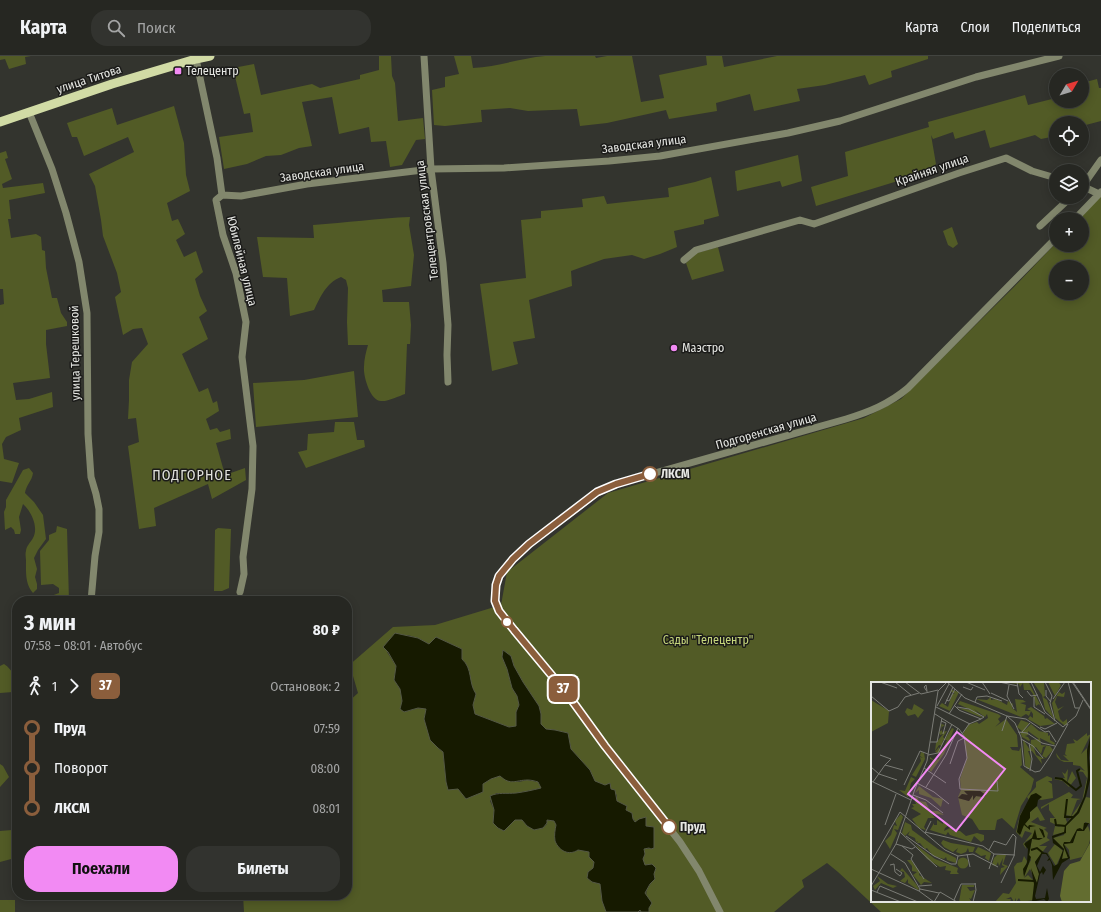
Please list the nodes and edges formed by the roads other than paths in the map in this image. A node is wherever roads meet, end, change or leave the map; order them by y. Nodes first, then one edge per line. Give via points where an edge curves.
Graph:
1 (210, 56) edge
2 (424, 56) edge
3 (1059, 56) edge
4 (196, 59) junction
5 (30, 112) junction
6 (0, 122) edge
7 (1101, 160) edge
8 (431, 169) junction
9 (1049, 176) edge
10 (1089, 177) edge
11 (1089, 189) edge
12 (1100, 193) edge
13 (222, 195) junction
14 (1064, 204) edge
15 (1082, 212) edge
16 (1040, 226) dead end
17 (1049, 245) edge
18 (684, 260) dead end
19 (448, 382) dead end
20 (240, 592) dead end
21 (91, 596) edge
22 (720, 912) edge

1 - 4 main road, улица Титова
2 - 8 street, Телецентровская улица
3 - 8 street, Заводская улица via 976,77 840,121 759,139 660,156 609,161 504,168
4 - 5 main road, улица Титова
4 - 13 street, Юбилейная улица via 217,158
5 - 6 main road, улица Титова
5 - 21 street, улица Терешковой via 66,214 79,262 87,313 88,434 91,477 99,509
7 - 10 street
8 - 13 street, Заводская улица via 307,184 241,196
8 - 19 street, Телецентровская улица via 446,292
9 - 18 street, Крайняя улица via 1006,158 815,224 800,220 696,250
11 - 12 street
12 - 15 street
13 - 20 street, Юбилейная улица via 216,200 246,322 242,357 252,446 252,488
14 - 16 street
17 - 22 street, Подгоренская улица via 900,396 870,412 616,484 597,492 529,544 499,576 495,601 499,611 568,695 680,842 699,871

